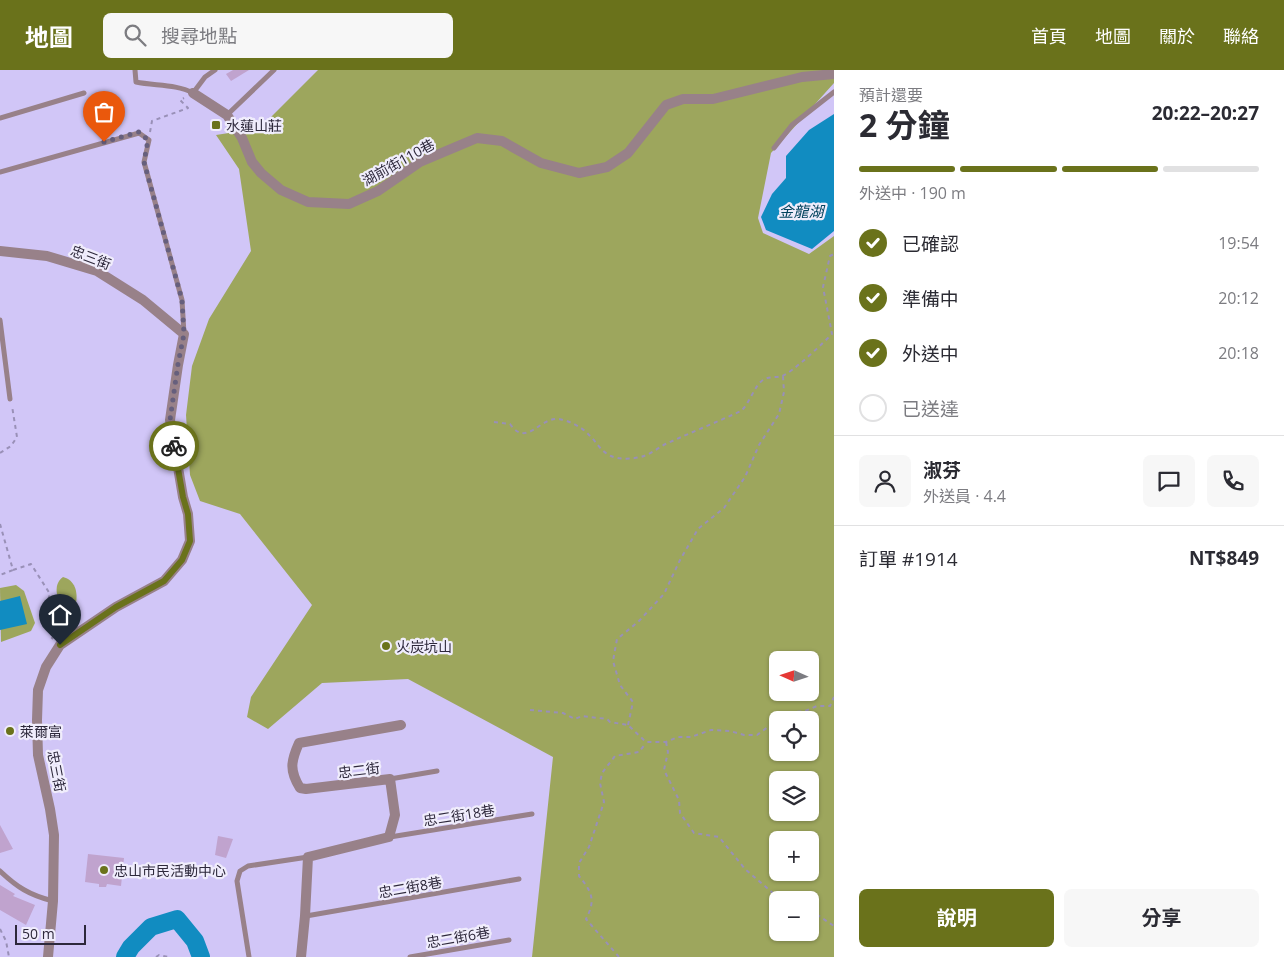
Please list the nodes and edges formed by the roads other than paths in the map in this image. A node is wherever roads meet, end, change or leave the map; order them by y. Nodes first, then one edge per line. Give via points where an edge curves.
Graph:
1 (135, 70) edge
2 (215, 70) edge
3 (274, 70) edge
4 (834, 74) edge
5 (834, 92) edge
6 (84, 93) dead end
7 (193, 93) junction
8 (227, 115) junction
9 (0, 118) edge
10 (774, 148) dead end
11 (0, 172) edge
12 (0, 251) edge
13 (0, 320) edge
14 (184, 334) junction
15 (10, 399) road end
16 (401, 725) dead end
17 (437, 771) dead end
18 (390, 779) junction
19 (532, 814) dead end
20 (389, 837) junction
21 (308, 857) junction
22 (0, 871) edge
23 (519, 879) dead end
24 (52, 901) junction
25 (305, 916) junction
26 (509, 940) dead end
27 (48, 957) edge
28 (249, 957) edge
29 (300, 957) edge
30 (410, 957) edge

1 - 7 lane via 136,82 183,88
2 - 7 lane via 204,77
3 - 8 lane
4 - 8 street, 湖前街110巷 via 802,78 713,99 683,99 666,105 628,152 607,167 579,174 541,163 502,141 477,138 420,162 378,192 349,204 308,202 281,190 252,162
5 - 10 lane via 792,125
6 - 9 lane
7 - 8 street, 湖前街110巷
11 - 14 lane, 忠三街 via 139,132 148,140 144,162 182,300
12 - 14 street, 忠三街 via 47,256 97,271 144,300
13 - 15 lane
14 - 24 street, 忠三街 via 170,420 188,514 190,541 185,554 164,581 116,607 60,645 46,667 38,690 38,755 54,835
16 - 18 street, 忠二街 via 299,743 292,758 292,770 300,788
17 - 18 lane
18 - 20 street, 忠二街 via 395,816
19 - 20 lane, 忠二街18巷
20 - 21 street
21 - 25 street
21 - 28 lane via 248,866 240,871 237,881
22 - 24 lane via 34,896
23 - 25 lane, 忠二街8巷
24 - 27 street, 忠三街
25 - 29 street
26 - 30 lane, 忠二街6巷

